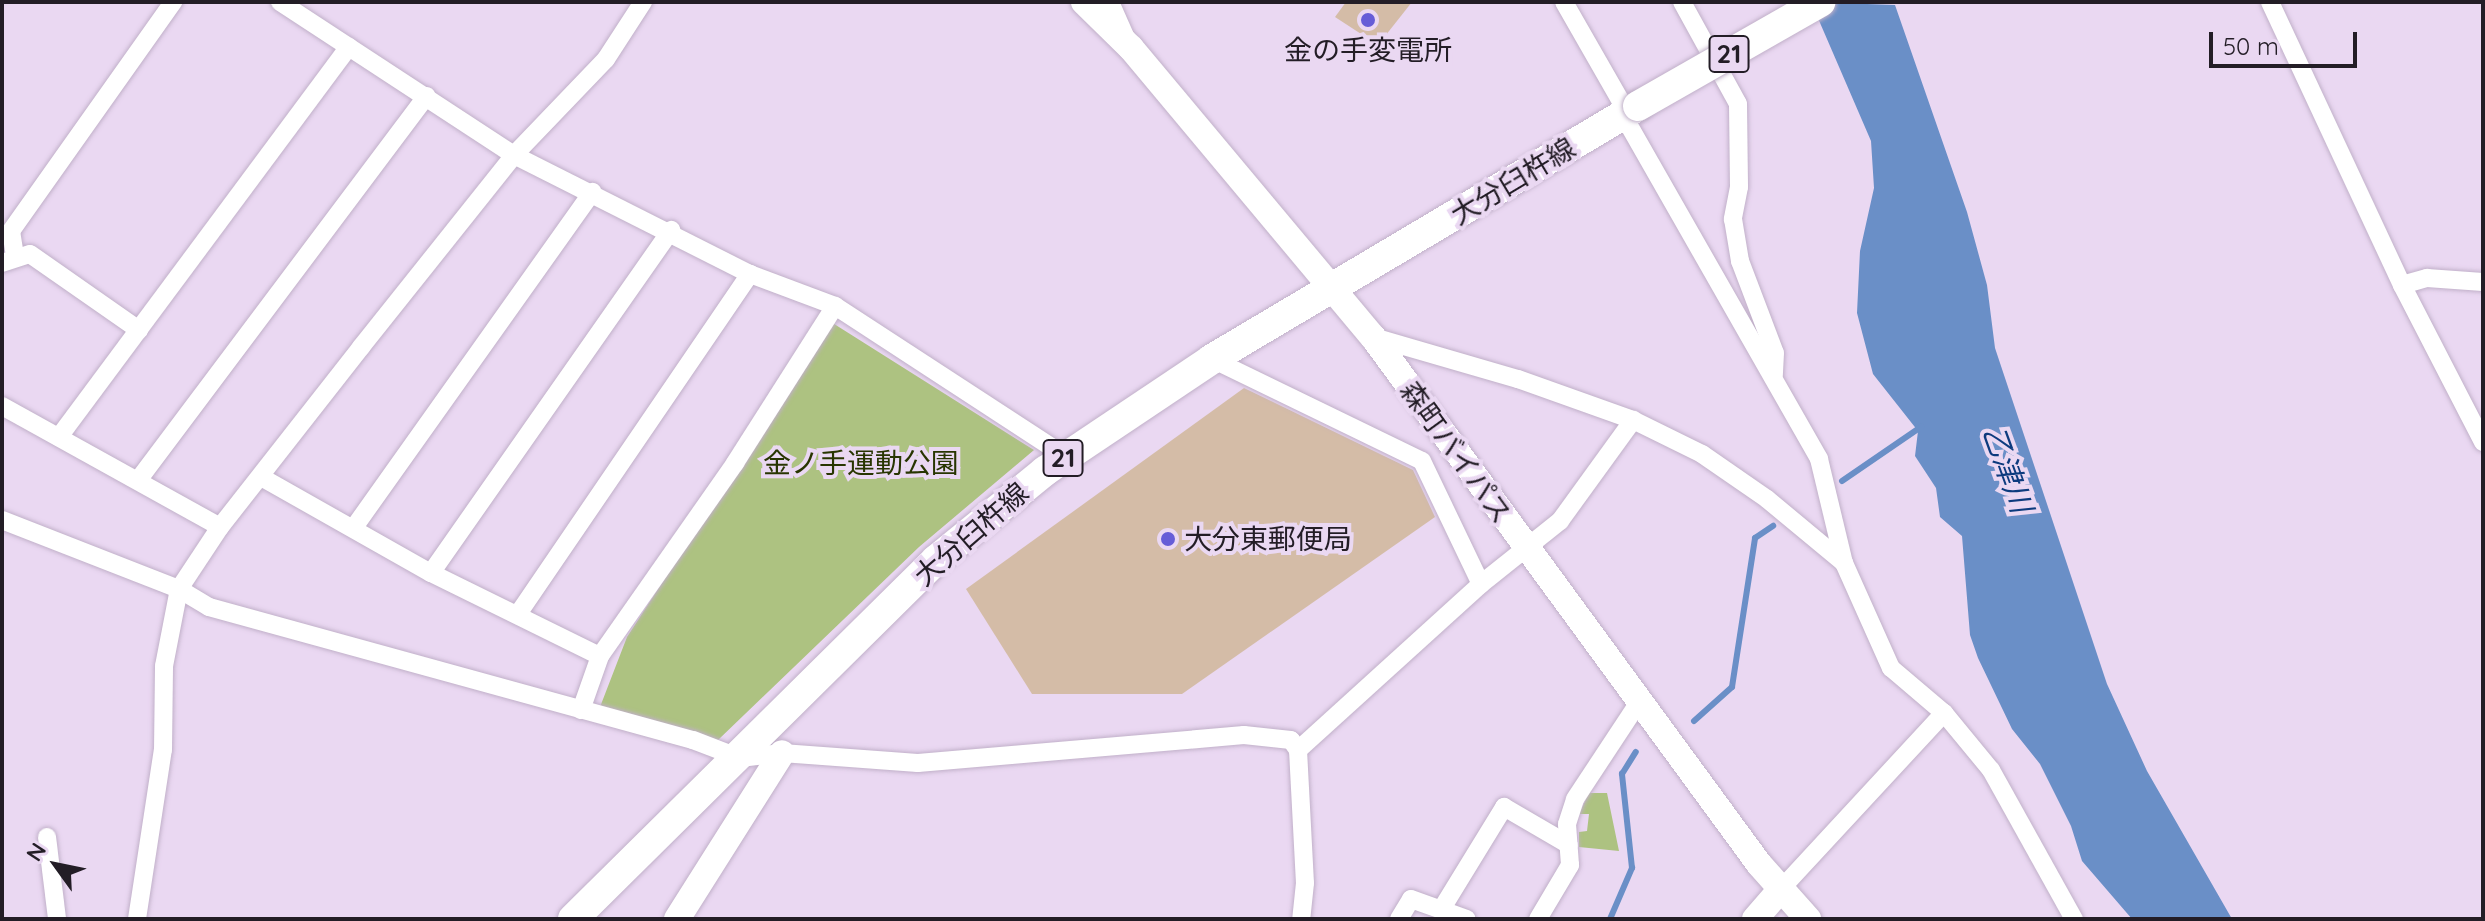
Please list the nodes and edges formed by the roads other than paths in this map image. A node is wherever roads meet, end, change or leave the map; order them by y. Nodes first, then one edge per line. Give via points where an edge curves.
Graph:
1 (173, 2) edge
2 (280, 2) edge
3 (643, 2) edge
4 (1084, 2) edge
5 (1110, 2) edge
6 (1564, 2) edge
7 (1682, 2) edge
8 (1820, 2) edge
9 (2270, 2) edge
10 (349, 47) junction
11 (1131, 48) junction
12 (427, 96) junction
13 (1630, 111) junction
14 (514, 155) junction
15 (592, 192) junction
16 (671, 230) junction
17 (9, 259) edge
18 (750, 274) junction
19 (2483, 282) edge
20 (2402, 285) junction
21 (1332, 288) junction
22 (835, 306) junction
23 (139, 330) junction
24 (1373, 337) junction
25 (1212, 359) junction
26 (1774, 378) junction
27 (8, 410) edge
28 (1633, 420) junction
29 (2, 430) edge
30 (59, 437) junction
31 (2483, 442) edge
32 (1065, 456) junction
33 (261, 477) junction
34 (139, 479) junction
35 (2, 520) edge
36 (355, 526) junction
37 (220, 527) junction
38 (1526, 550) junction
39 (1844, 563) junction
40 (431, 573) junction
41 (1481, 584) junction
42 (179, 589) junction
43 (518, 614) junction
44 (600, 656) junction
45 (1639, 702) junction
46 (581, 710) junction
47 (1944, 713) junction
48 (1298, 750) junction
49 (782, 753) junction
50 (740, 758) junction
51 (47, 837) dead end
52 (1569, 845) junction
53 (1781, 889) junction
54 (1441, 910) junction
55 (57, 919) edge
56 (137, 919) edge
57 (573, 919) edge
58 (677, 919) edge
59 (1301, 919) edge
60 (1399, 919) edge
61 (1467, 919) edge
62 (1538, 919) edge
63 (1755, 919) edge
64 (1808, 919) edge
65 (2074, 919) edge

1 - 17 street via 11,231
2 - 10 street
3 - 14 street via 606,59
4 - 11 main road, 森町バイパス
5 - 11 street
6 - 13 street
7 - 26 street via 1738,104 1739,187 1733,219 1740,261 1775,353
8 - 13 main road, 21, bridge
9 - 20 street
10 - 12 street
10 - 23 street
11 - 21 main road, 森町バイパス
12 - 14 street
12 - 34 street
13 - 21 main road, 大分臼杵線 / 21
13 - 26 street
14 - 15 street
14 - 33 street
15 - 16 street
15 - 36 street
16 - 18 street
16 - 40 street
17 - 23 street via 30,254
18 - 22 street
18 - 43 street
19 - 20 street via 2427,278
20 - 31 street
21 - 24 main road, 森町バイパス
21 - 25 main road, 大分臼杵線 / 21
22 - 32 street
22 - 44 street via 735,463
23 - 30 street
24 - 28 street via 1518,379
24 - 38 main road, 森町バイパス
25 - 32 main road, 大分臼杵線 / 21
25 - 41 street via 1422,461
26 - 39 street via 1819,459
27 - 29 street
27 - 30 street
28 - 38 street via 1560,521
28 - 39 street via 1702,454
30 - 34 street
32 - 50 main road, 大分臼杵線 / 21 via 936,560
33 - 36 street
33 - 37 street
34 - 37 street
35 - 42 street
36 - 40 street
37 - 42 street
38 - 41 street
38 - 45 main road, 森町バイパス
39 - 47 street via 1891,668
40 - 43 street
41 - 48 street
42 - 46 street via 209,607
42 - 56 street via 164,666 163,750
43 - 44 street
44 - 46 street
45 - 52 street via 1575,799 1567,824
45 - 53 main road, 森町バイパス
46 - 50 street
47 - 53 street
47 - 65 street via 1991,770
48 - 49 street via 1291,740 1244,735 918,763
48 - 59 street via 1305,883
49 - 50 street
49 - 58 main road
50 - 57 main road, 大分臼杵線 / 21
51 - 55 street
52 - 54 street via 1504,807
52 - 62 street via 1570,865
53 - 63 main road
53 - 64 main road, 森町バイパス
54 - 60 street via 1411,899
54 - 61 street

